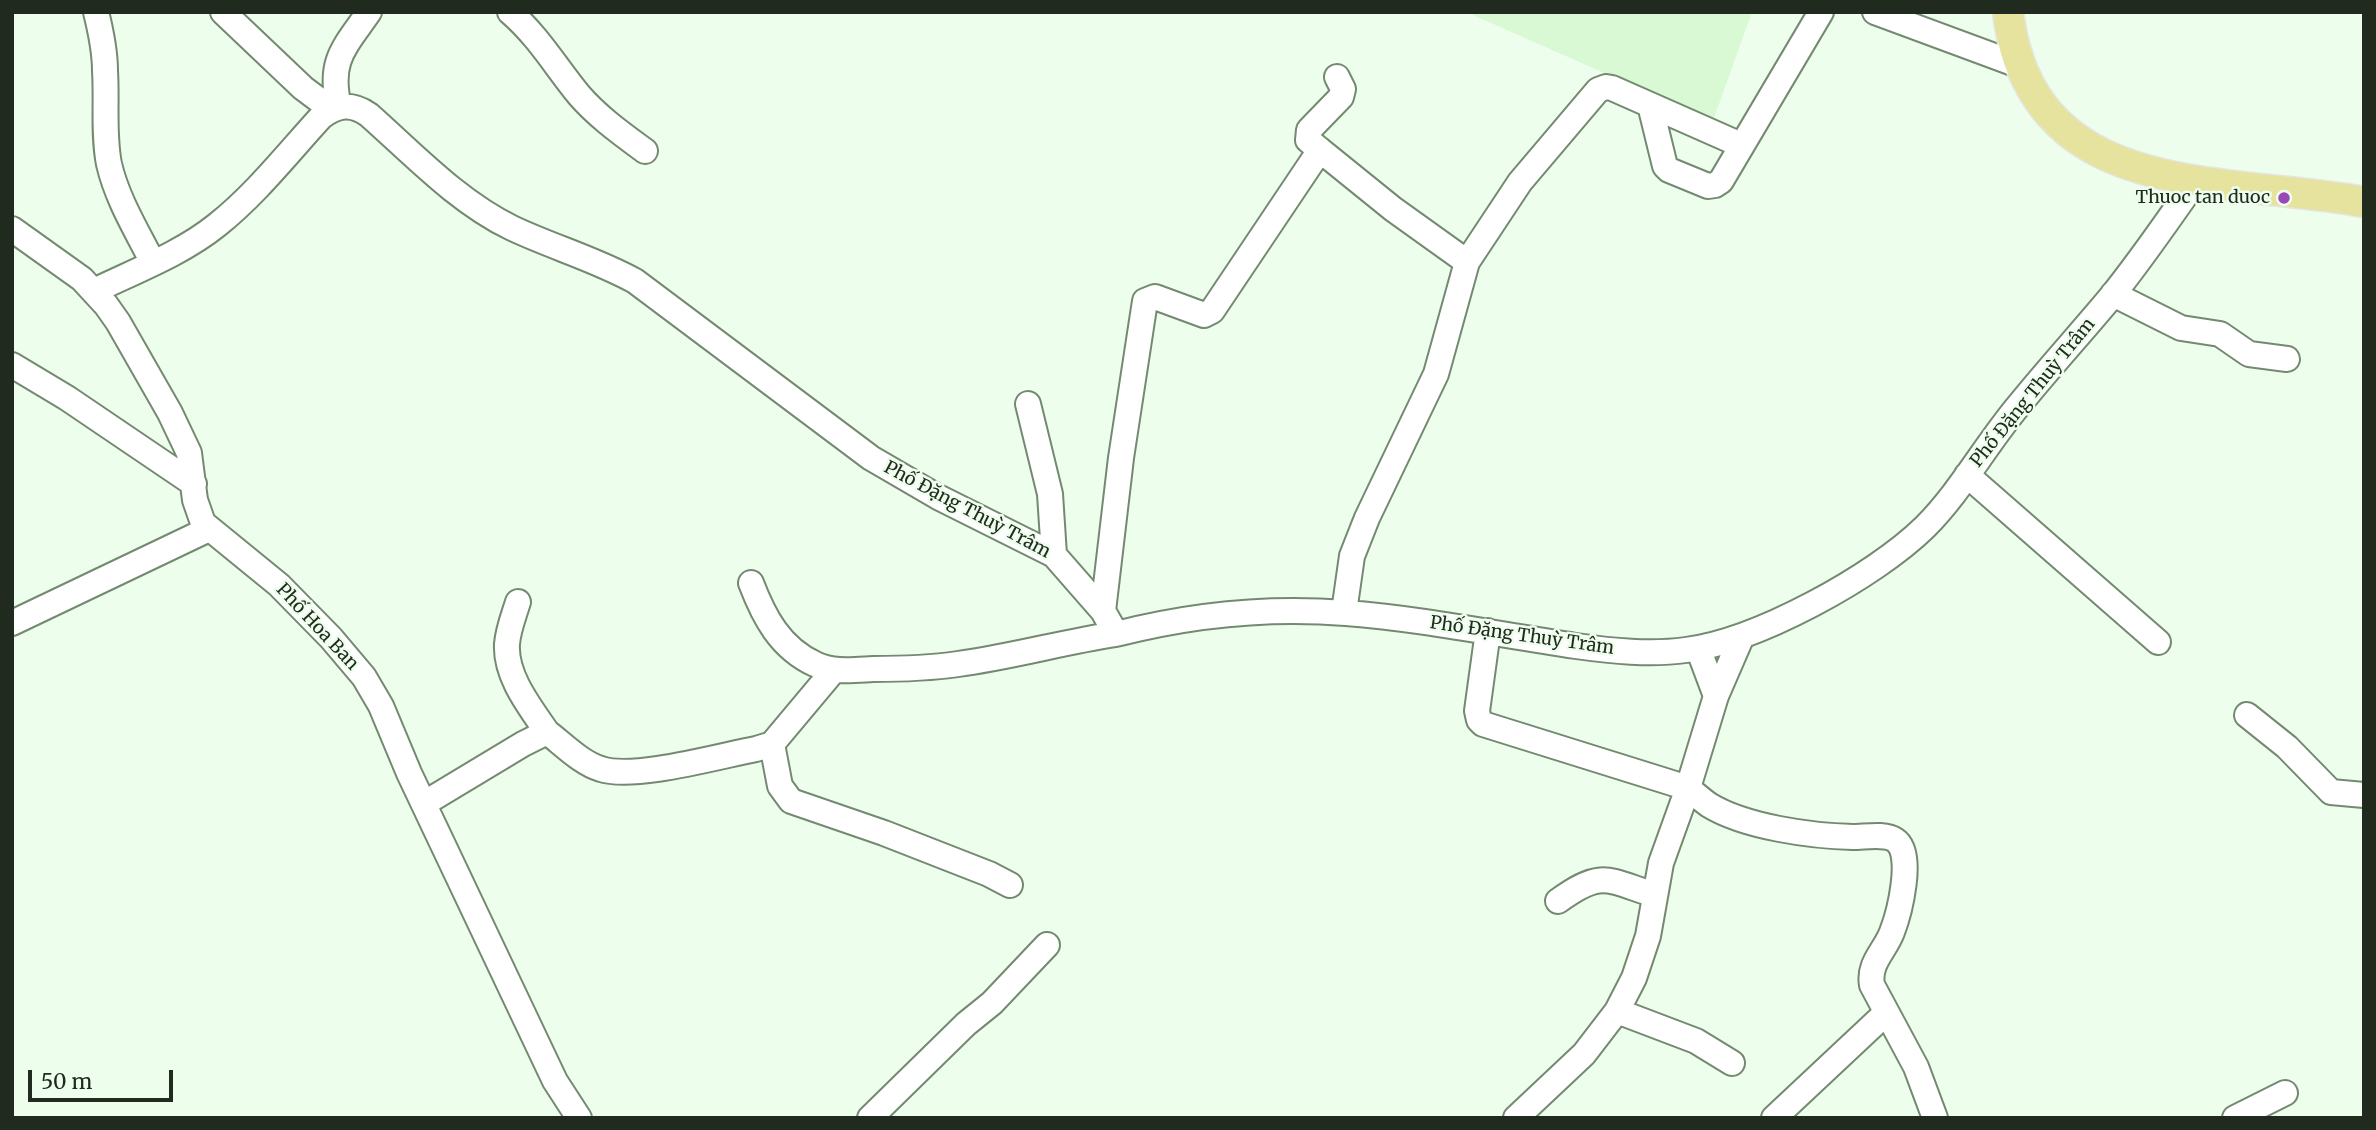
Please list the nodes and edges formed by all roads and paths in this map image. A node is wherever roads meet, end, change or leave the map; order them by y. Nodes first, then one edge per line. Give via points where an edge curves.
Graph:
1 (96, 12) edge
2 (223, 12) edge
3 (369, 12) edge
4 (510, 12) edge
5 (1821, 12) edge
6 (1875, 12) edge
7 (2008, 12) edge
8 (2021, 66) junction
9 (1337, 77) dead end
10 (1650, 104) junction
11 (335, 108) junction
12 (1741, 145) junction
13 (1320, 150) junction
14 (645, 151) dead end
15 (2195, 182) junction
16 (2364, 201) edge
17 (12, 229) edge
18 (1467, 262) junction
19 (153, 263) junction
20 (94, 290) junction
21 (2113, 294) junction
22 (2287, 359) dead end
23 (12, 365) edge
24 (1028, 404) dead end
25 (1967, 475) junction
26 (194, 484) junction
27 (209, 529) junction
28 (1054, 555) junction
29 (751, 583) dead end
30 (518, 602) dead end
31 (1103, 611) junction
32 (1343, 612) junction
33 (12, 622) edge
34 (1489, 631) junction
35 (1116, 634) junction
36 (1742, 636) junction
37 (2158, 642) dead end
38 (1698, 648) junction
39 (834, 670) junction
40 (1716, 696) junction
41 (2247, 715) dead end
42 (547, 732) junction
43 (772, 744) junction
44 (1688, 788) junction
45 (2364, 794) edge
46 (425, 803) junction
47 (1010, 885) dead end
48 (1655, 895) junction
49 (1558, 901) dead end
50 (1046, 945) dead end
51 (1617, 1011) junction
52 (1886, 1013) junction
53 (1732, 1063) dead end
54 (2284, 1093) dead end
55 (579, 1118) edge
56 (870, 1118) edge
57 (1516, 1118) edge
58 (1774, 1118) edge
59 (1935, 1118) edge
60 (2235, 1118) edge

1 - 19 street via 105,68 109,164
2 - 11 street, Phố Đặng Thuỳ Trâm via 303,88
3 - 11 street via 336,67
4 - 14 street via 597,114
5 - 12 street
6 - 8 street
7 - 8 main road
8 - 15 main road via 2040,103 2085,143 2117,161
9 - 13 street via 1343,89 1341,97 1307,134
10 - 12 street
10 - 12 street via 1669,170 1715,185
10 - 18 street via 1612,88 1598,90 1520,182
11 - 19 street via 236,209 190,244
11 - 28 street, Phố Đặng Thuỳ Trâm via 354,107 369,116 489,215 635,281 882,464
13 - 18 street
13 - 31 street via 1212,311 1204,315 1155,297 1143,304
15 - 16 main road
15 - 21 street, Phố Đặng Thuỳ Trâm
17 - 20 street
18 - 32 street via 1436,374 1352,556
19 - 20 street
20 - 26 street via 124,331 170,413 189,453
21 - 22 street via 2181,328 2220,334 2249,354
21 - 25 street, Phố Đặng Thuỳ Trâm via 2005,421
23 - 26 street
24 - 28 street via 1050,494
25 - 36 street, Phố Đặng Thuỳ Trâm via 1924,527 1898,550 1804,607
25 - 37 street
26 - 27 street via 198,512
27 - 33 street
27 - 46 street, Phố Hoa Ban via 279,585 351,660 373,691
28 - 31 street, Phố Đặng Thuỳ Trâm
29 - 39 street via 763,612 783,641 808,661
30 - 42 street via 507,655 529,706
31 - 35 street, Phố Đặng Thuỳ Trâm
32 - 34 street, Phố Đặng Thuỳ Trâm
32 - 35 street, Phố Đặng Thuỳ Trâm via 1235,614 1154,624
34 - 38 street, Phố Đặng Thuỳ Trâm via 1611,650
34 - 44 street via 1477,711 1483,724
35 - 39 street via 959,664
36 - 38 street, Phố Đặng Thuỳ Trâm
36 - 40 street
38 - 40 street
39 - 43 street
40 - 44 street
41 - 45 street via 2331,792
42 - 43 street via 598,769 612,772 655,769
42 - 46 street
43 - 47 street via 780,786 790,801
44 - 48 street via 1661,863
44 - 52 street via 1707,804 1743,819 1794,831 1885,837 1898,842 1904,868 1900,907 1870,975
46 - 55 street, Phố Hoa Ban via 555,1081
48 - 49 street via 1600,879 1579,886
48 - 51 street via 1648,936
50 - 56 street via 992,1003
51 - 53 street via 1696,1041
51 - 57 street via 1584,1054
52 - 58 street
52 - 59 street via 1916,1067
54 - 60 street

